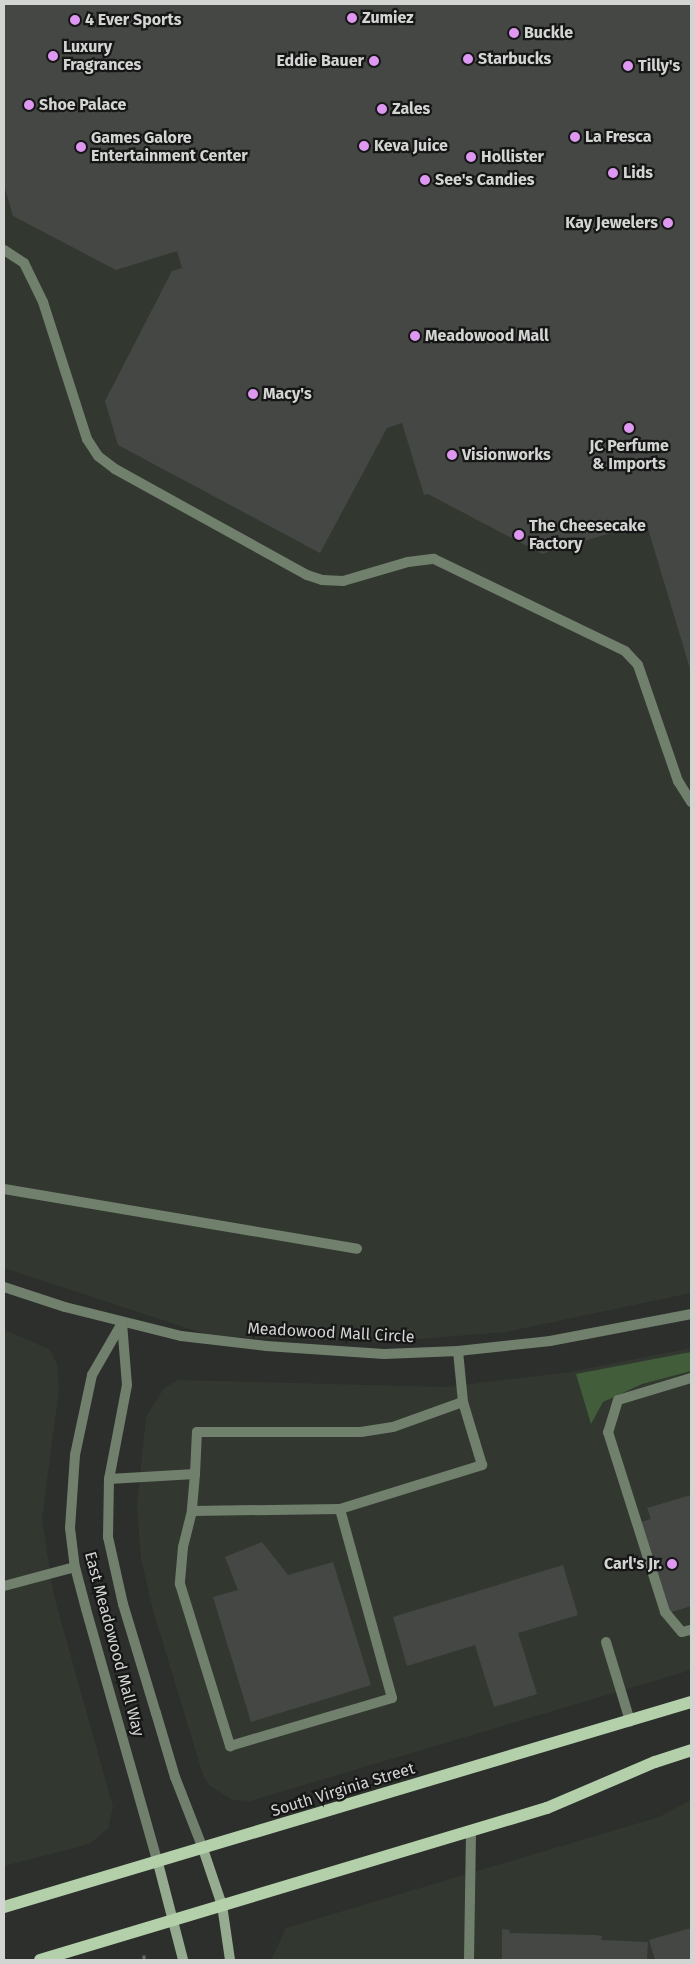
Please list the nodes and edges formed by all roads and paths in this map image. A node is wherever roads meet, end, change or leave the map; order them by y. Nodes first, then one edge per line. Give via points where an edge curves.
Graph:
1 (4, 250) edge
2 (691, 802) edge
3 (4, 1189) edge
4 (357, 1249) dead end
5 (4, 1287) edge
6 (691, 1314) edge
7 (122, 1323) junction
8 (458, 1351) junction
9 (691, 1378) edge
10 (463, 1402) junction
11 (195, 1474) junction
12 (109, 1479) junction
13 (340, 1509) junction
14 (192, 1511) junction
15 (75, 1567) junction
16 (4, 1586) edge
17 (691, 1630) edge
18 (606, 1642) dead end
19 (691, 1702) edge
20 (630, 1721) junction
21 (691, 1750) edge
22 (471, 1830) junction
23 (203, 1849) junction
24 (158, 1863) junction
25 (222, 1905) junction
26 (4, 1907) edge
27 (175, 1920) junction
28 (144, 1955) dead end
29 (40, 1960) edge
30 (144, 1960) edge
31 (183, 1960) edge
32 (230, 1960) edge
33 (469, 1960) edge

1 - 2 street via 24,263 43,302 87,439 98,456 115,469 307,575 343,582 408,562 434,559 625,651 638,666 678,781
3 - 4 street
5 - 7 street, Meadowood Mall Circle
6 - 8 street, Meadowood Mall Circle via 559,1340
7 - 8 street, Meadowood Mall Circle via 181,1336 308,1350 384,1354
7 - 12 street, East Meadowood Mall Way via 127,1384
7 - 15 street, East Meadowood Mall Way via 92,1375 75,1455 70,1528
8 - 10 street
9 - 17 street via 618,1400 608,1432 665,1612 682,1632
10 - 11 street via 392,1426 361,1432 197,1432
10 - 13 street via 482,1465
11 - 12 street
11 - 14 street
12 - 23 street, East Meadowood Mall Way via 106,1506 114,1570 175,1777
13 - 14 street
13 - 14 street via 392,1698 230,1746 180,1584 183,1547
15 - 16 street
15 - 24 street, East Meadowood Mall Way
18 - 20 street
19 - 20 main road, South Virginia Street
20 - 23 main road, South Virginia Street
21 - 22 main road via 547,1808
22 - 25 main road
22 - 33 street
23 - 24 main road, South Virginia Street
23 - 25 main road, East Meadowood Mall Way
24 - 26 main road, South Virginia Street
24 - 27 main road, East Meadowood Mall Way
25 - 27 main road
25 - 32 main road, East Meadowood Mall Way
27 - 29 main road
27 - 31 main road, East Meadowood Mall Way
28 - 30 path

